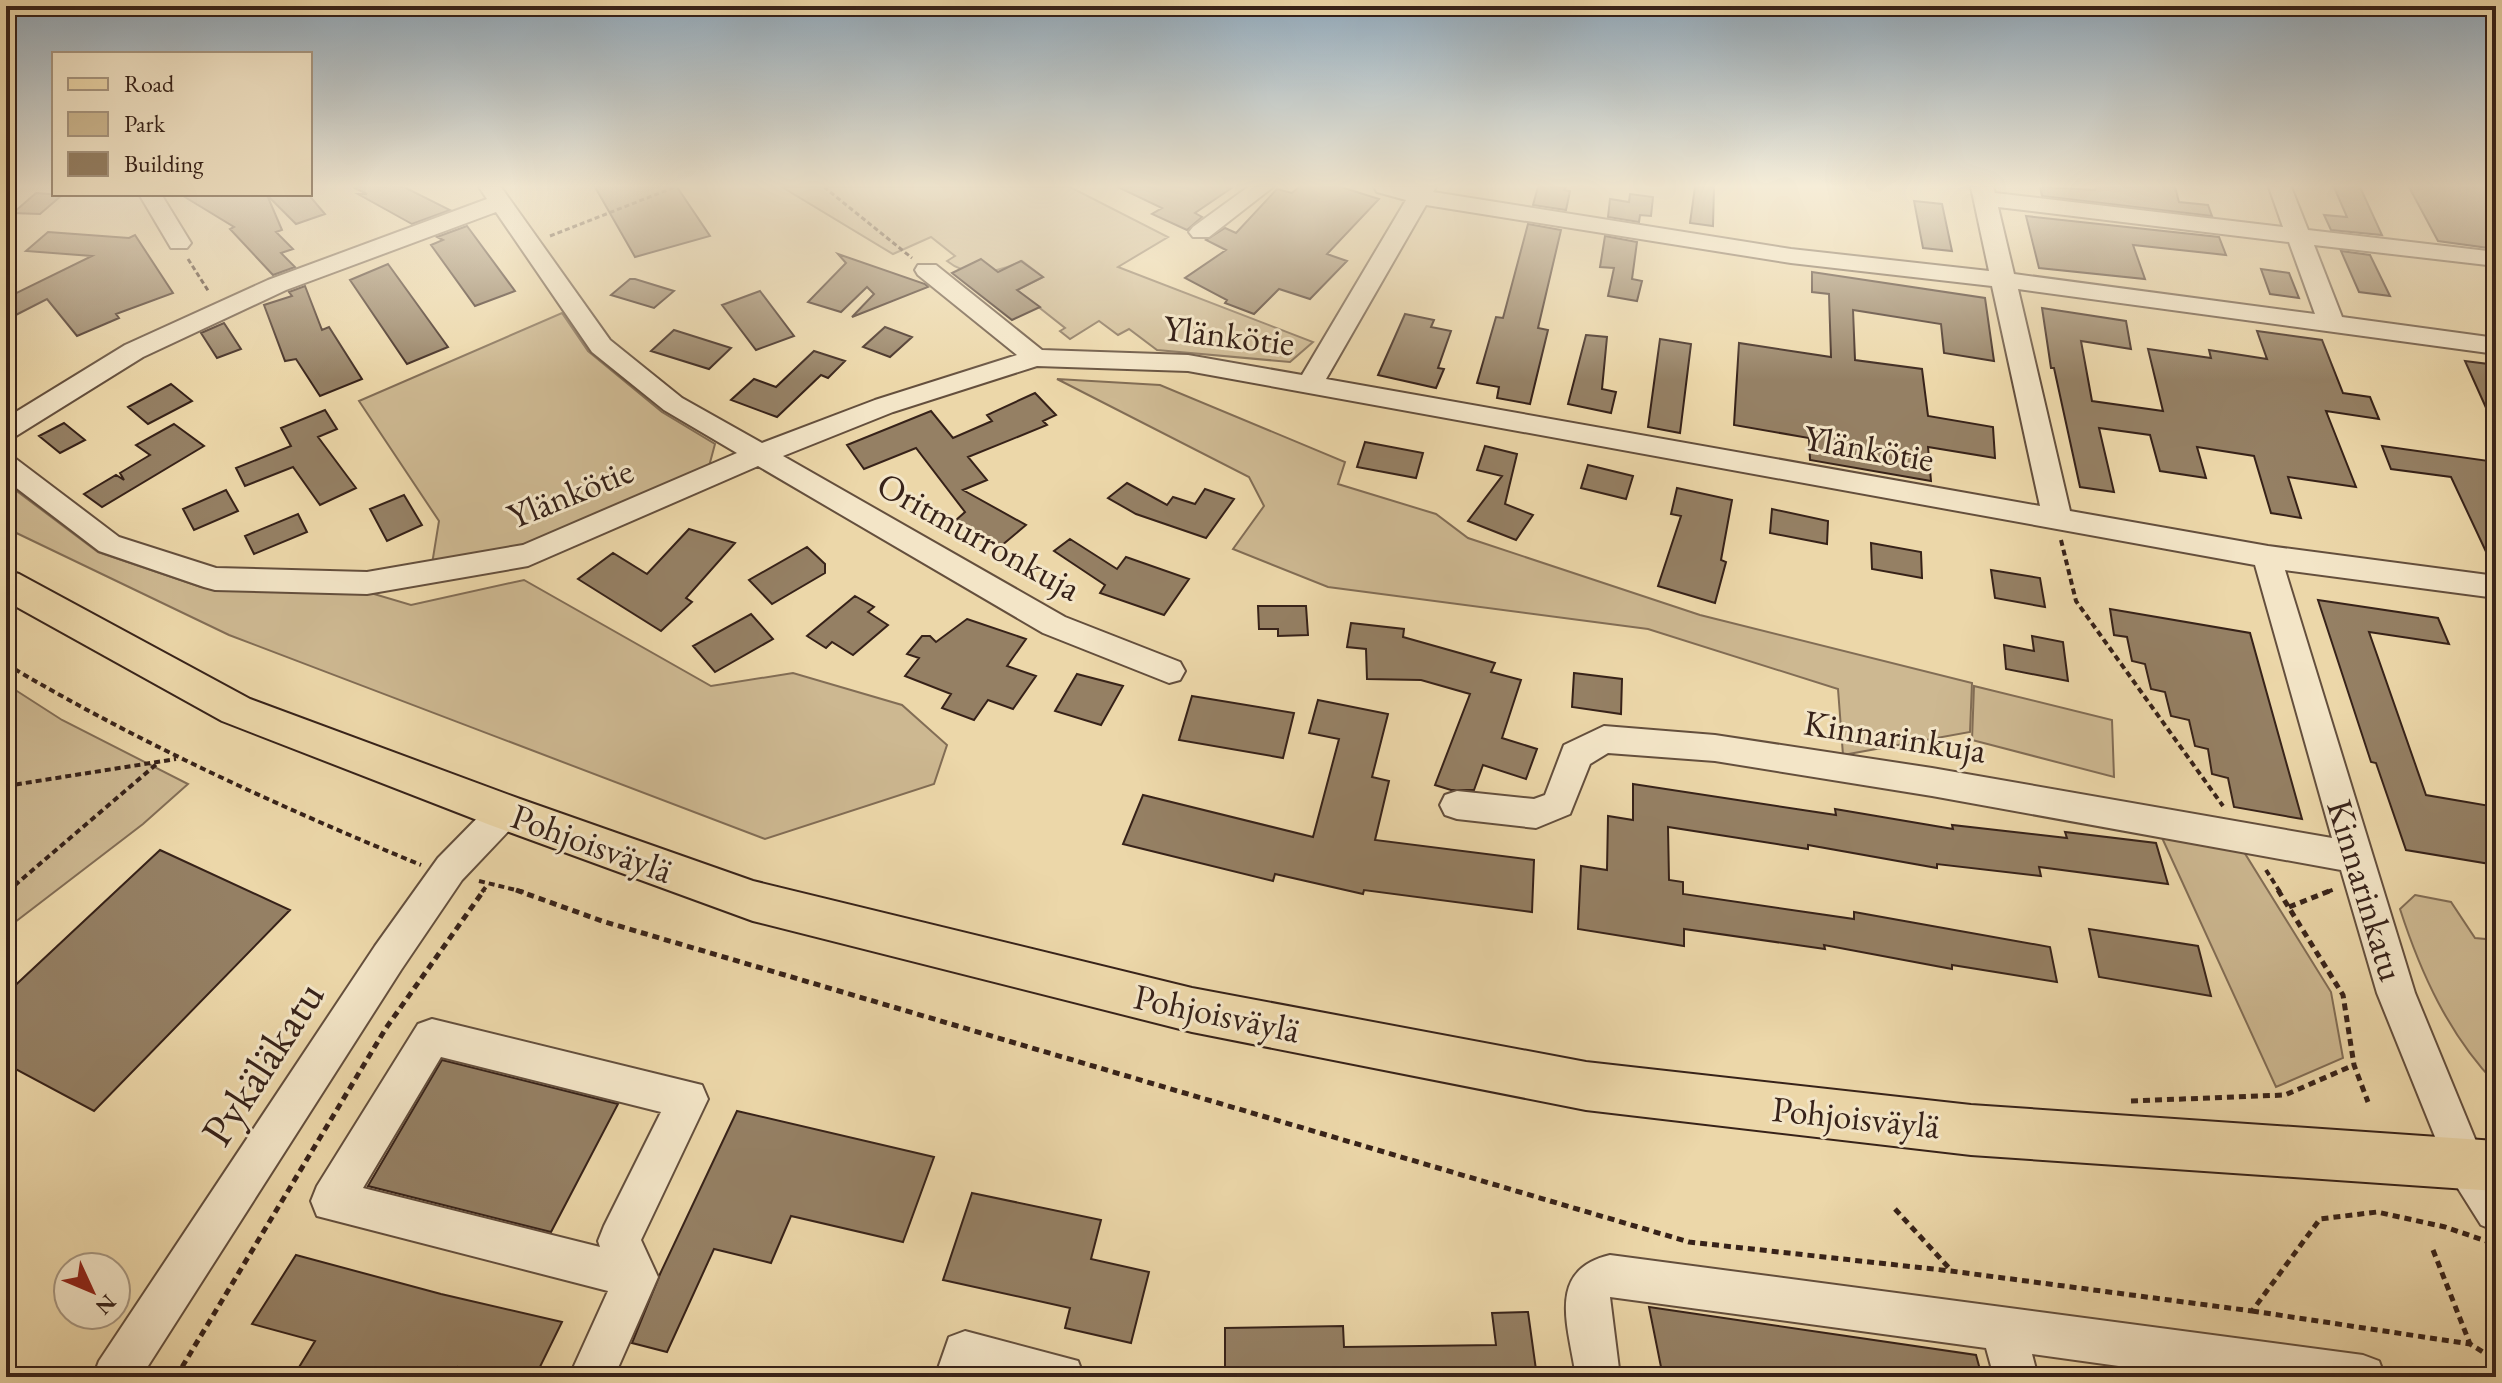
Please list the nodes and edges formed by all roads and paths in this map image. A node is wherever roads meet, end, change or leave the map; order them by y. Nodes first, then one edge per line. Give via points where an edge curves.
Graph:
1 (184, 252) edge
2 (357, 252) edge
3 (533, 252) edge
4 (904, 252) edge
5 (1387, 252) edge
6 (1761, 252) edge
7 (1997, 252) edge
8 (2304, 252) edge
9 (2432, 252) edge
10 (2496, 259) edge
11 (927, 270) joint
12 (2004, 280) junction
13 (220, 311) junction
14 (2332, 325) junction
15 (2496, 346) edge
16 (1036, 358) junction
17 (1310, 384) junction
18 (6, 430) edge
19 (758, 455) junction
20 (6, 466) edge
21 (2056, 534) junction
22 (2268, 557) junction
23 (6, 584) edge
24 (2496, 587) edge
25 (6, 664) edge
26 (1169, 671) dead end
27 (179, 759) junction
28 (159, 762) junction
29 (6, 786) edge
30 (1457, 805) dead end
31 (505, 812) junction
32 (2246, 837) junction
33 (2356, 857) junction
34 (450, 869) junction
35 (488, 884) junction
36 (6, 893) edge
37 (2367, 894) junction
38 (2289, 907) junction
39 (2354, 1065) junction
40 (2122, 1102) dead end
41 (2368, 1102) dead end
42 (2481, 1165) edge
43 (1895, 1209) dead end
44 (2496, 1210) edge
45 (2496, 1241) edge
46 (2433, 1250) dead end
47 (1951, 1271) junction
48 (637, 1277) junction
49 (2252, 1311) junction
50 (2003, 1331) junction
51 (2470, 1344) junction
52 (2496, 1360) edge
53 (115, 1377) edge
54 (176, 1377) edge
55 (591, 1377) edge
56 (957, 1377) edge
57 (1062, 1377) edge
58 (1598, 1377) edge
59 (2016, 1377) edge
60 (2363, 1377) edge

1 - 13 path
2 - 13 street
3 - 19 street, Oritmurronkuja via 601,346 673,404
4 - 11 path
5 - 17 street
6 - 12 street
7 - 12 street
8 - 14 street
9 - 10 street
11 - 16 street
12 - 14 street
12 - 21 street
13 - 18 street via 134,351
14 - 15 street
16 - 17 street, Ylänkötie via 1188,363
16 - 19 street, Ylänkötie via 884,406
17 - 21 street, Ylänkötie
19 - 20 street, Ylänkötie via 528,555 367,583 215,579 109,544
19 - 26 street, Oritmurronkuja via 1054,625
21 - 22 street, Ylänkötie
21 - 32 path via 2076,601
22 - 24 street, Ylänkötie
22 - 33 street, Kinnarinkatu
23 - 31 main road, Pohjoisväylä via 236,710
25 - 27 path via 77,708
27 - 28 path
27 - 34 path via 248,794 421,865
28 - 29 path
28 - 36 path
30 - 32 street, Kinnarinkuja via 1536,814 1558,804 1576,755 1604,739 1715,748
31 - 34 street, Pykäläkatu
31 - 42 main road, Pohjoisväylä via 753,901 1192,1010 1586,1086 1971,1130
32 - 33 street, Kinnarinkuja
32 - 38 path
33 - 37 street, Kinnarinkatu
34 - 35 path
34 - 53 street, Pykäläkatu
35 - 47 path via 1689,1242
35 - 54 path via 386,1028
37 - 38 path via 2334,889
37 - 42 street, Kinnarinkatu via 2396,993
38 - 39 path via 2343,995
39 - 40 path via 2285,1095
39 - 41 path
42 - 44 street, Kinnarinkatu
43 - 47 path
45 - 49 path via 2479,1241 2445,1227 2377,1212 2320,1219
46 - 51 path
47 - 49 path
48 - 48 street via 619,1241 688,1099 432,1037 332,1201
48 - 55 street
49 - 51 path
50 - 58 street via 1610,1276 1591,1284 1586,1294
50 - 59 street
50 - 60 street
51 - 52 path
56 - 57 street via 965,1353

